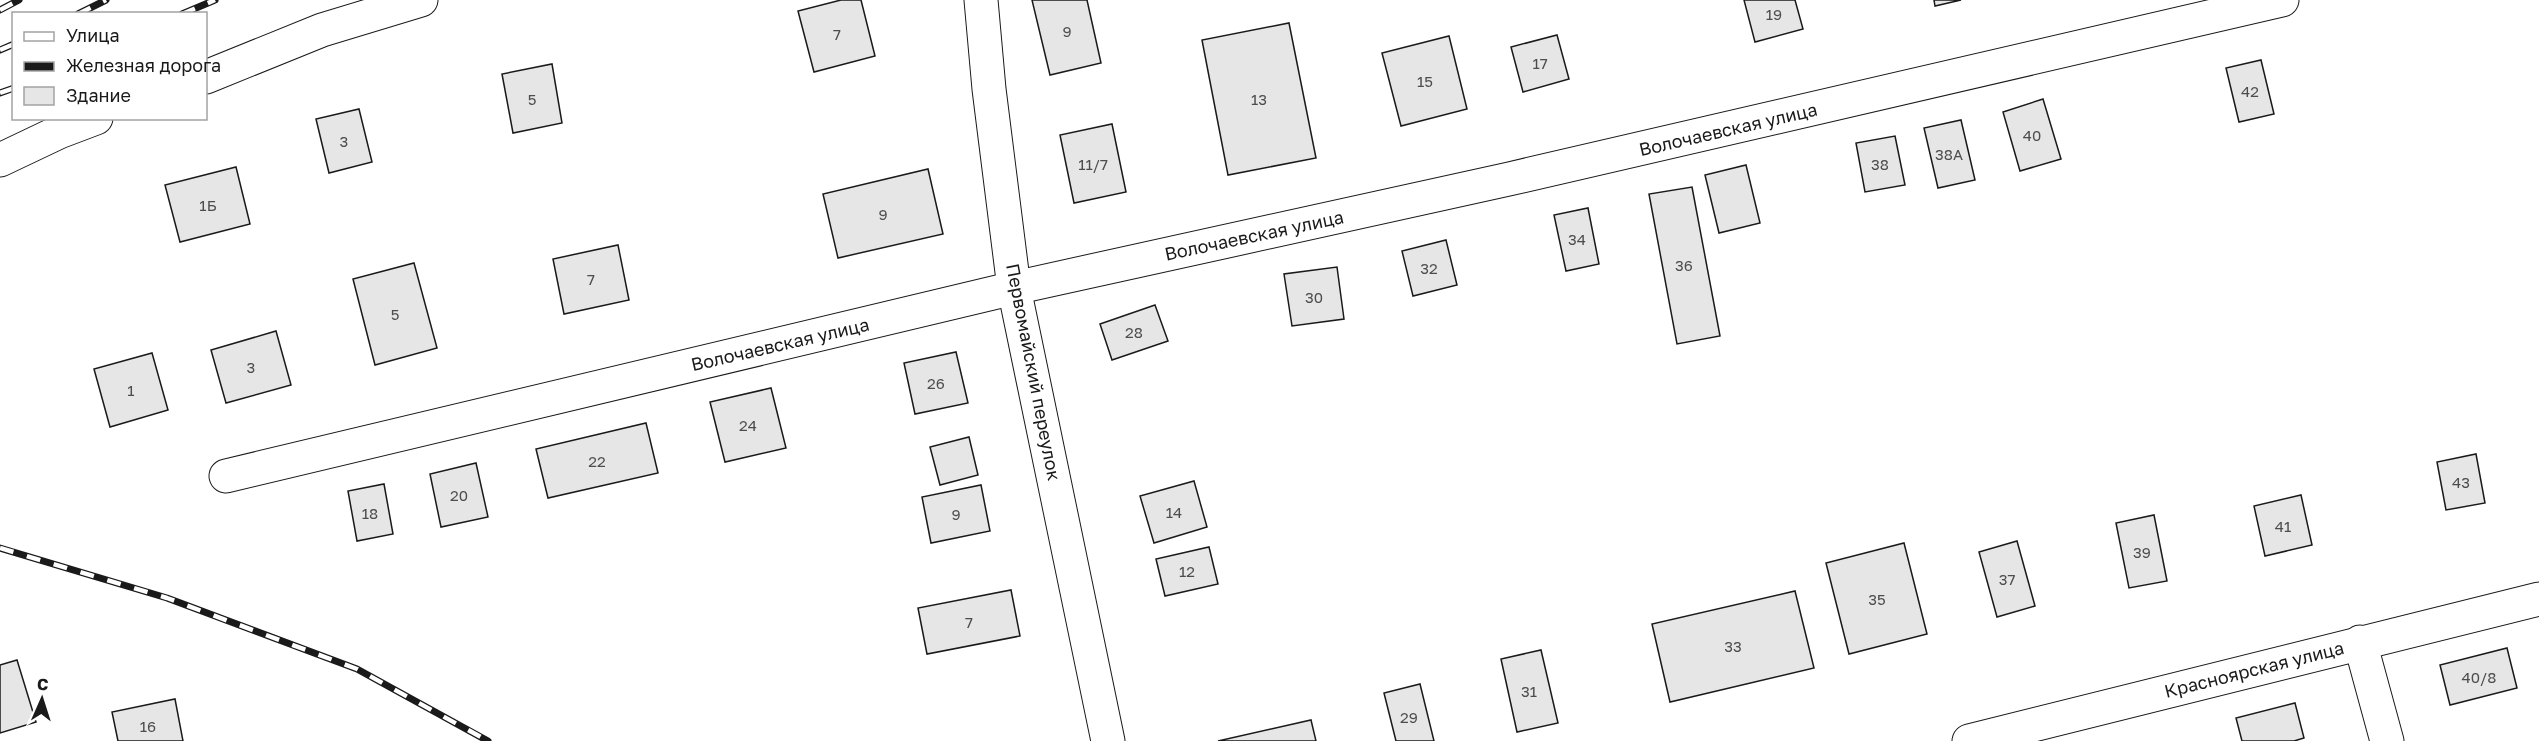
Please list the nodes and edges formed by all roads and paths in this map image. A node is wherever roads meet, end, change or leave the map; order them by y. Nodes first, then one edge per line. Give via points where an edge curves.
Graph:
1 (421, 0) edge
2 (981, 0) edge
3 (2282, 0) edge
4 (207, 77) edge
5 (91, 120) edge
6 (0, 160) edge
7 (1014, 288) junction
8 (226, 476) dead end
9 (2539, 598) edge
10 (2360, 642) junction
11 (1108, 741) edge
12 (1969, 741) edge
13 (2387, 741) edge

1 - 4 street via 322,30
2 - 7 street, Первомайский переулок
3 - 7 street, Волочаевская улица via 1520,177
5 - 6 street
7 - 8 street, Волочаевская улица
7 - 11 street, Первомайский переулок
9 - 10 street, Красноярская улица
10 - 12 street, Красноярская улица
10 - 13 street

